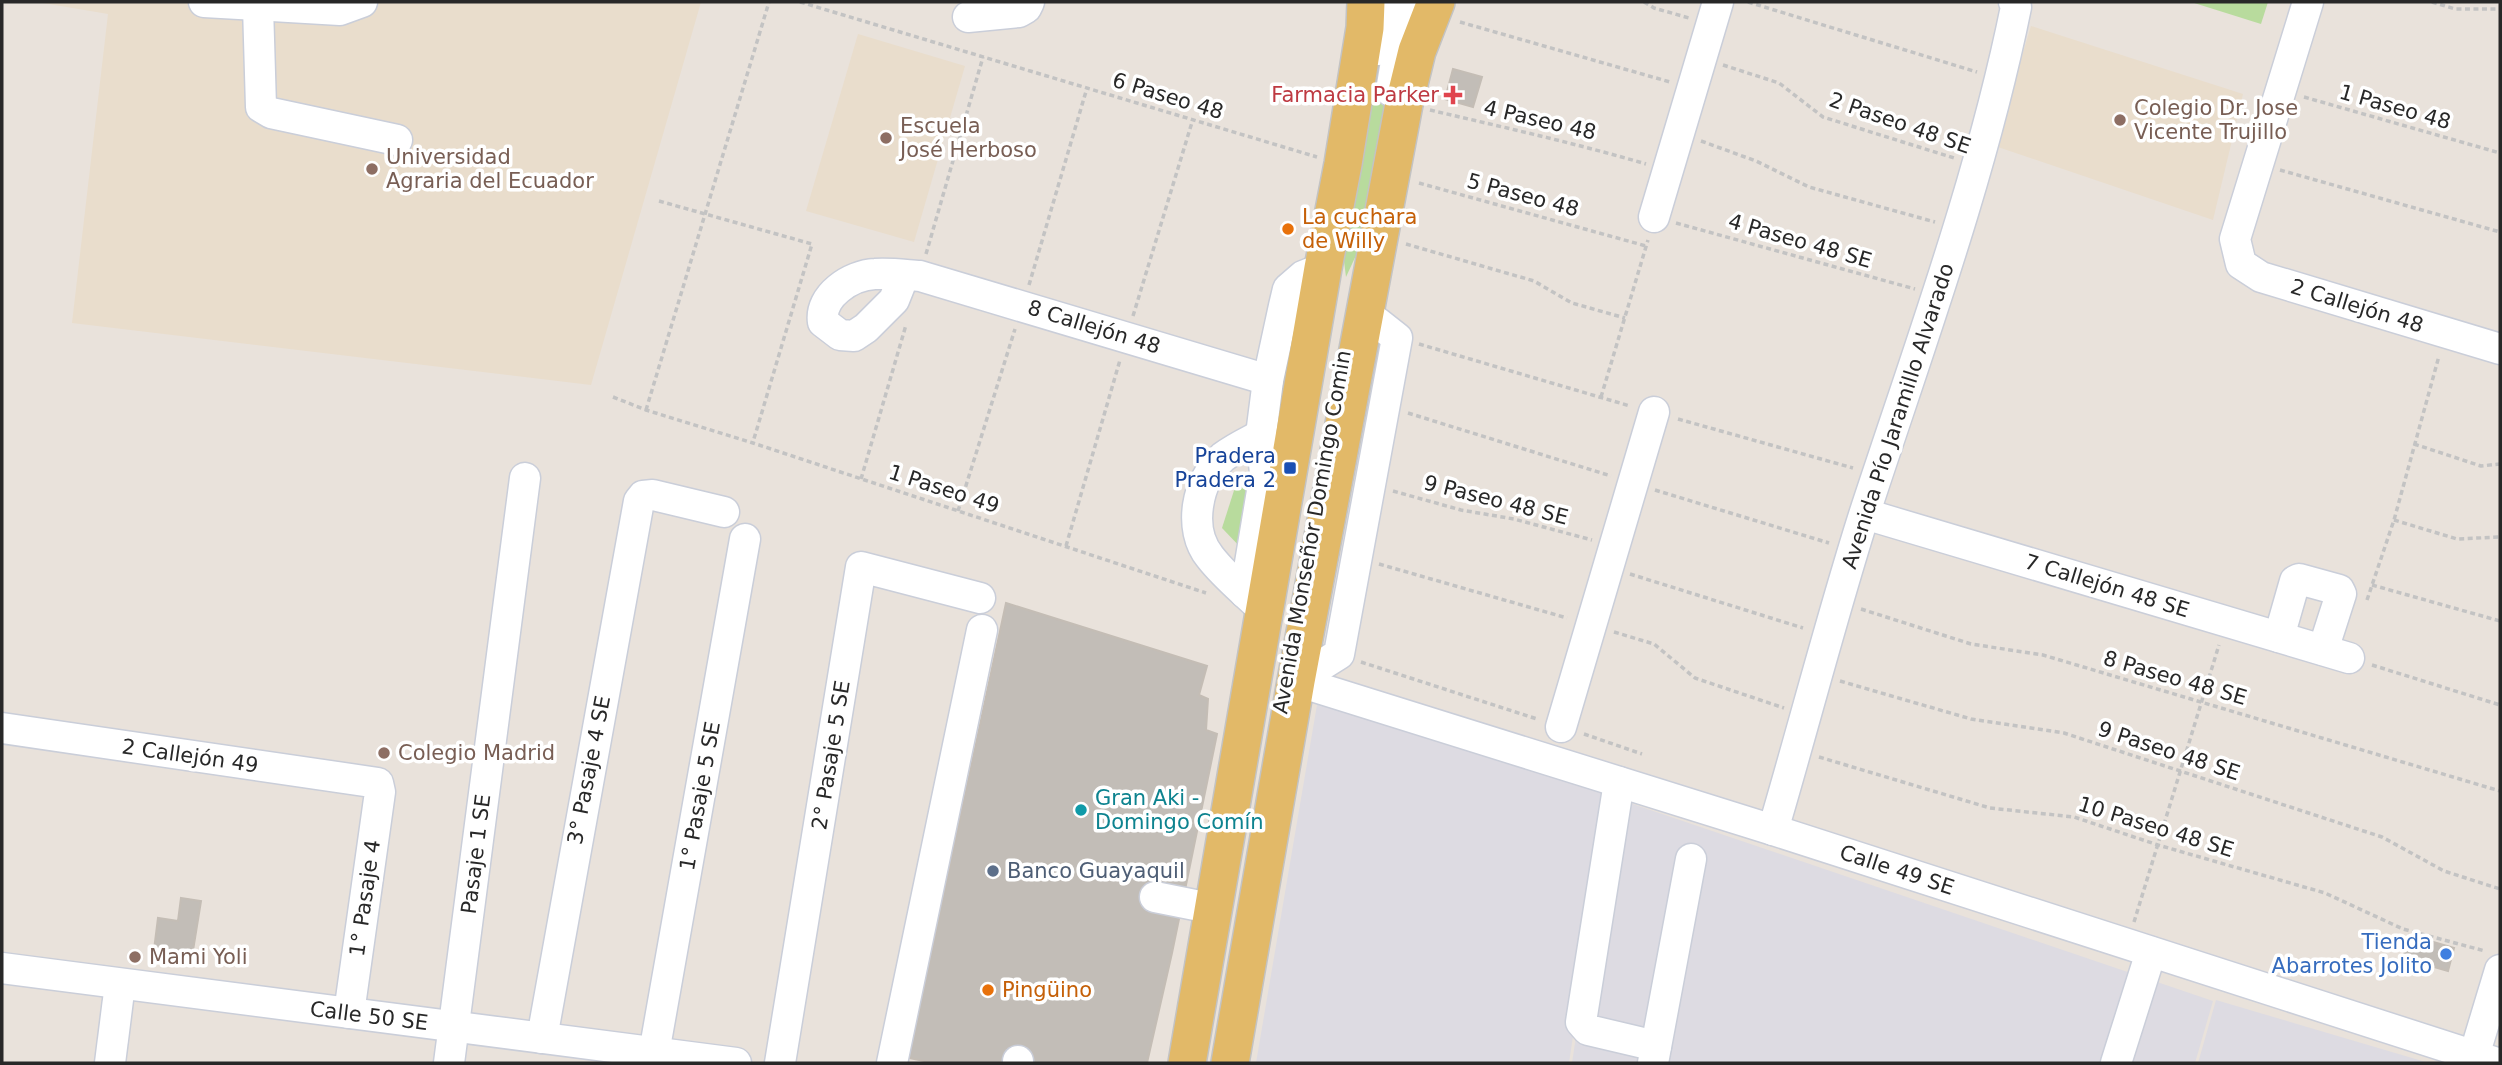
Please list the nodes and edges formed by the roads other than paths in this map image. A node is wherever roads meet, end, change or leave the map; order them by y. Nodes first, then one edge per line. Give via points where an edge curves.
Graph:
1 (209, 2) edge
2 (362, 2) edge
3 (1029, 2) edge
4 (1366, 2) edge
5 (1385, 2) edge
6 (1411, 2) edge
7 (2014, 2) edge
8 (2308, 2) edge
9 (258, 6) junction
10 (1448, 12) edge
11 (1714, 13) edge
12 (968, 17) dead end
13 (397, 140) dead end
14 (1654, 217) road end
15 (1323, 268) junction
16 (912, 276) dead end
17 (1364, 312) junction
18 (2500, 349) edge
19 (1268, 380) junction
20 (1654, 412) dead end
21 (1261, 435) junction
22 (525, 478) dead end
23 (724, 512) dead end
24 (1865, 514) junction
25 (745, 539) dead end
26 (979, 598) dead end
27 (1255, 602) junction
28 (982, 630) dead end
29 (2279, 637) junction
30 (1296, 681) junction
31 (1561, 727) road end
32 (2, 728) edge
33 (1619, 782) junction
34 (378, 783) joint
35 (1773, 830) junction
36 (1691, 859) dead end
37 (1155, 897) dead end
38 (1215, 909) junction
39 (2139, 948) junction
40 (2494, 961) edge
41 (2, 968) edge
42 (120, 984) junction
43 (349, 1013) junction
44 (454, 1027) junction
45 (541, 1038) junction
46 (654, 1053) junction
47 (1655, 1054) edge
48 (2486, 1059) edge
49 (110, 1063) edge
50 (449, 1063) edge
51 (736, 1063) edge
52 (780, 1063) edge
53 (892, 1063) edge
54 (1187, 1063) edge
55 (1198, 1063) edge
56 (1216, 1063) edge
57 (1230, 1063) edge
58 (2116, 1063) edge

1 - 9 street
2 - 9 street via 340,10
3 - 12 street via 1019,12
4 - 15 main road, Avenida Monseñor Domingo Comin
5 - 55 street, Avenida Monseñor Domingo Comin
6 - 56 street, Avenida Monseñor Domingo Comin via 1398,51
7 - 24 street, Avenida Pío Jaramillo Alvarado via 2001,79 1977,166
8 - 18 street, 2 Callejón 48 via 2235,239 2241,264 2261,277
9 - 13 street via 261,107
10 - 17 main road, Avenida Monseñor Domingo Comin via 1417,51
11 - 14 street
15 - 19 street, Avenida Monseñor Domingo Comin via 1303,276 1289,289
15 - 27 main road, Avenida Monseñor Domingo Comin
16 - 19 street, 8 Callejón 48
17 - 30 main road, Avenida Monseñor Domingo Comin
17 - 30 street, Avenida Monseñor Domingo Comin via 1397,338 1339,654
19 - 21 street, Avenida Monseñor Domingo Comin
20 - 31 street
21 - 27 street, Avenida Monseñor Domingo Comin via 1265,473
21 - 27 street via 1221,459 1206,479 1198,505 1199,537 1208,556
22 - 44 street, Pasaje 1 SE
23 - 45 street, 3° Pasaje 4 SE via 653,495 639,501
24 - 29 street, 7 Callejón 48 SE
24 - 35 street, Avenida Pío Jaramillo Alvarado
25 - 46 street, 1° Pasaje 5 SE
26 - 52 street, 2° Pasaje 5 SE via 862,567
27 - 38 main road, Avenida Monseñor Domingo Comin
28 - 53 street
29 - 29 street, 7 Callejón 48 SE via 2336,654 2339,590 2295,581
30 - 33 street, Calle 49 SE
30 - 57 main road, Avenida Monseñor Domingo Comin
32 - 34 street, 2 Callejón 49
33 - 35 street, Calle 49 SE
33 - 47 street via 1581,1021 1588,1030
34 - 43 street, 1° Pasaje 4
35 - 39 street, Calle 49 SE
36 - 47 street
37 - 38 street
38 - 54 main road, Avenida Monseñor Domingo Comin
39 - 48 street, Calle 49 SE
39 - 58 street
40 - 48 street
41 - 42 street, Calle 50 SE
42 - 43 street, Calle 50 SE
42 - 49 street
43 - 44 street, Calle 50 SE
44 - 45 street, Calle 50 SE
44 - 50 street, Pasaje 1 SE
45 - 46 street, Calle 50 SE
46 - 51 street, Calle 50 SE

